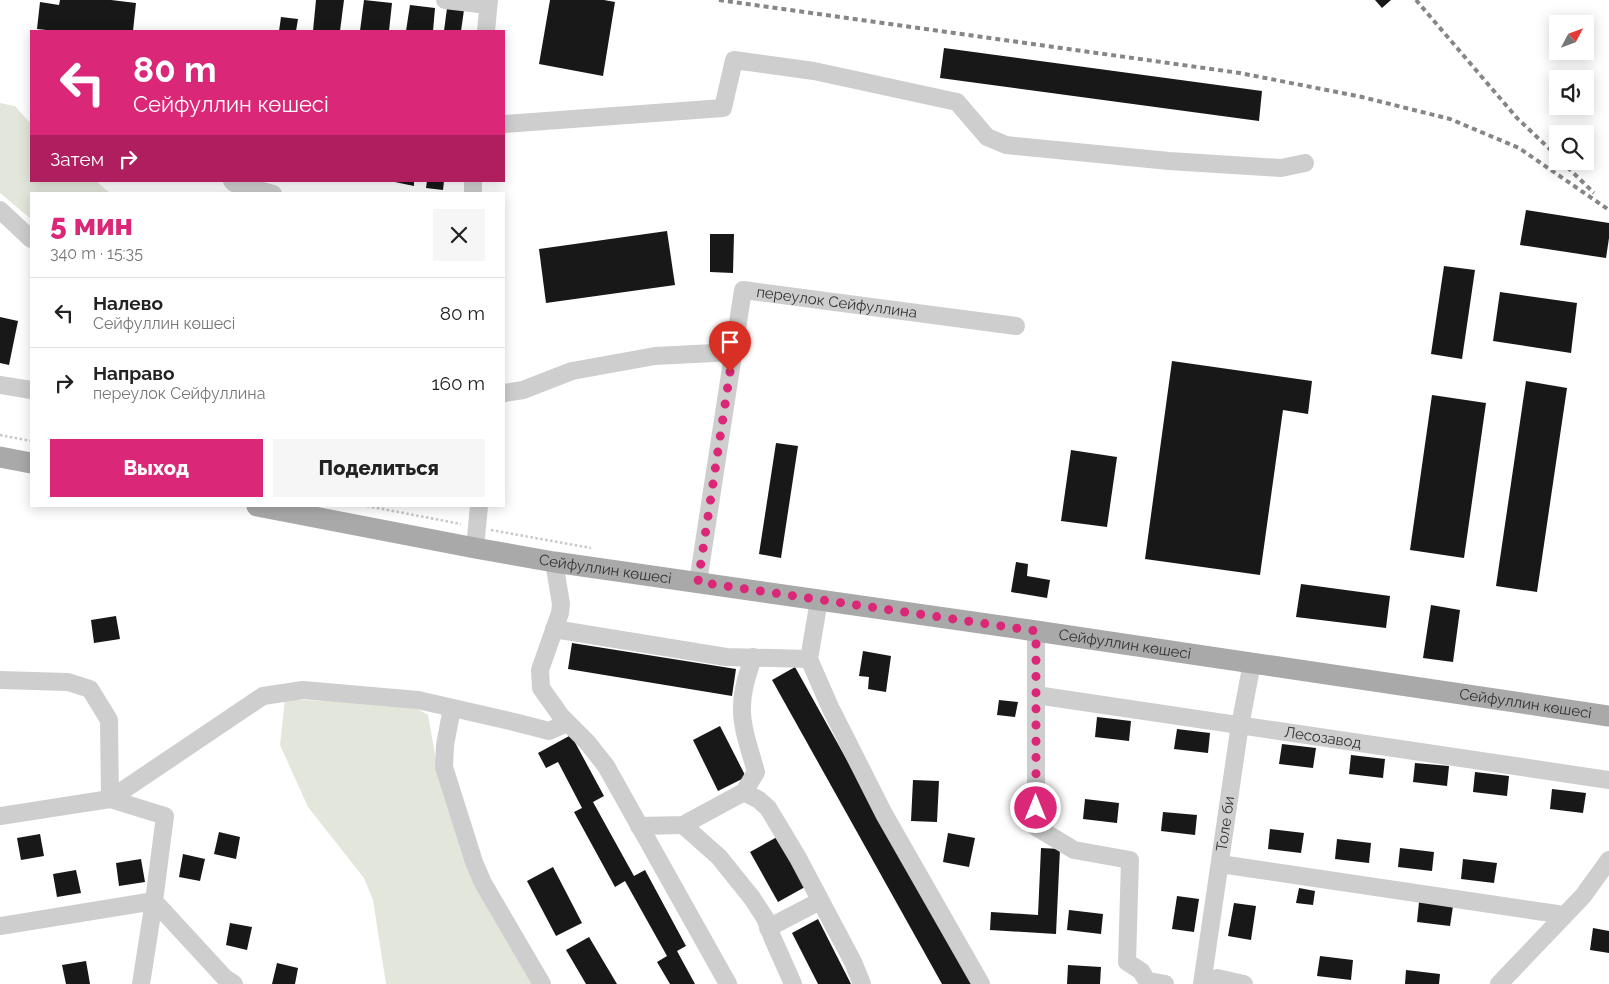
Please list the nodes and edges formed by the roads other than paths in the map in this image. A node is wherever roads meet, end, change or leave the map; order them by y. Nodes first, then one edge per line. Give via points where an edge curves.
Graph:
1 (445, 0) edge
2 (489, 2) edge
3 (486, 30) edge
4 (505, 124) edge
5 (1305, 163) dead end
6 (234, 182) edge
7 (265, 192) edge
8 (0, 210) edge
9 (30, 238) edge
10 (1016, 326) dead end
11 (734, 352) junction
12 (0, 385) edge
13 (30, 390) edge
14 (505, 393) edge
15 (0, 457) edge
16 (30, 463) edge
17 (262, 507) edge
18 (478, 507) edge
19 (476, 548) junction
20 (554, 562) junction
21 (698, 582) junction
22 (819, 600) junction
23 (554, 629) junction
24 (1036, 631) junction
25 (753, 657) junction
26 (809, 659) junction
27 (1252, 663) junction
28 (0, 680) edge
29 (1036, 695) junction
30 (452, 708) junction
31 (1609, 716) edge
32 (567, 723) junction
33 (1240, 726) junction
34 (1609, 780) edge
35 (744, 792) junction
36 (110, 799) junction
37 (0, 816) edge
38 (683, 825) junction
39 (639, 826) junction
40 (1609, 860) edge
41 (1220, 864) junction
42 (154, 901) junction
43 (820, 901) junction
44 (1564, 915) junction
45 (0, 926) edge
46 (768, 928) junction
47 (141, 984) edge
48 (234, 984) edge
49 (542, 984) edge
50 (728, 984) edge
51 (793, 984) edge
52 (862, 984) edge
53 (981, 984) edge
54 (1165, 984) edge
55 (1202, 984) edge
56 (1209, 984) edge
57 (1244, 984) edge
58 (1499, 984) edge

1 - 2 street
2 - 3 street
4 - 5 street via 723,108 734,60 814,71 957,102 987,137 1006,145 1281,168
6 - 7 street
8 - 9 street
10 - 11 street, переулок Сейфуллина via 743,290
11 - 14 street via 656,356 572,371 523,390
11 - 21 street, переулок Сейфуллина
12 - 13 street
15 - 16 main road
17 - 19 main road, Сейфуллин көшесі
18 - 19 street
19 - 20 main road, Сейфуллин көшесі
20 - 21 main road, Сейфуллин көшесі
20 - 23 street via 561,604
21 - 22 main road, Сейфуллин көшесі
22 - 24 main road, Сейфуллин көшесі
22 - 26 street
23 - 25 street via 726,657
23 - 32 street via 540,670 541,688
24 - 27 main road, Сейфуллин көшесі
24 - 29 street
25 - 26 street
25 - 35 street via 741,708 756,772
26 - 53 street via 884,814
27 - 31 main road, Сейфуллин көшесі
27 - 33 street, Толе би
28 - 36 street via 68,682 90,689 109,720
29 - 33 street, Лесозавод
29 - 54 street via 1036,827 1074,850 1130,860 1127,962 1147,981
30 - 32 street via 549,731
30 - 36 street via 418,700 303,690 263,696
30 - 49 street via 444,767 474,862
32 - 39 street via 606,766
33 - 34 street, Лесозавод
33 - 41 street, Толе би
35 - 38 street
35 - 43 street via 768,808
36 - 37 street
36 - 42 street via 165,816
38 - 39 street
38 - 46 street via 718,857 752,898
39 - 50 street
40 - 44 street via 1583,896
41 - 44 street
41 - 55 street, Толе би
42 - 45 street
42 - 47 street
42 - 48 street
43 - 46 street
43 - 52 street
44 - 58 street
46 - 51 street
56 - 57 street via 1217,978

